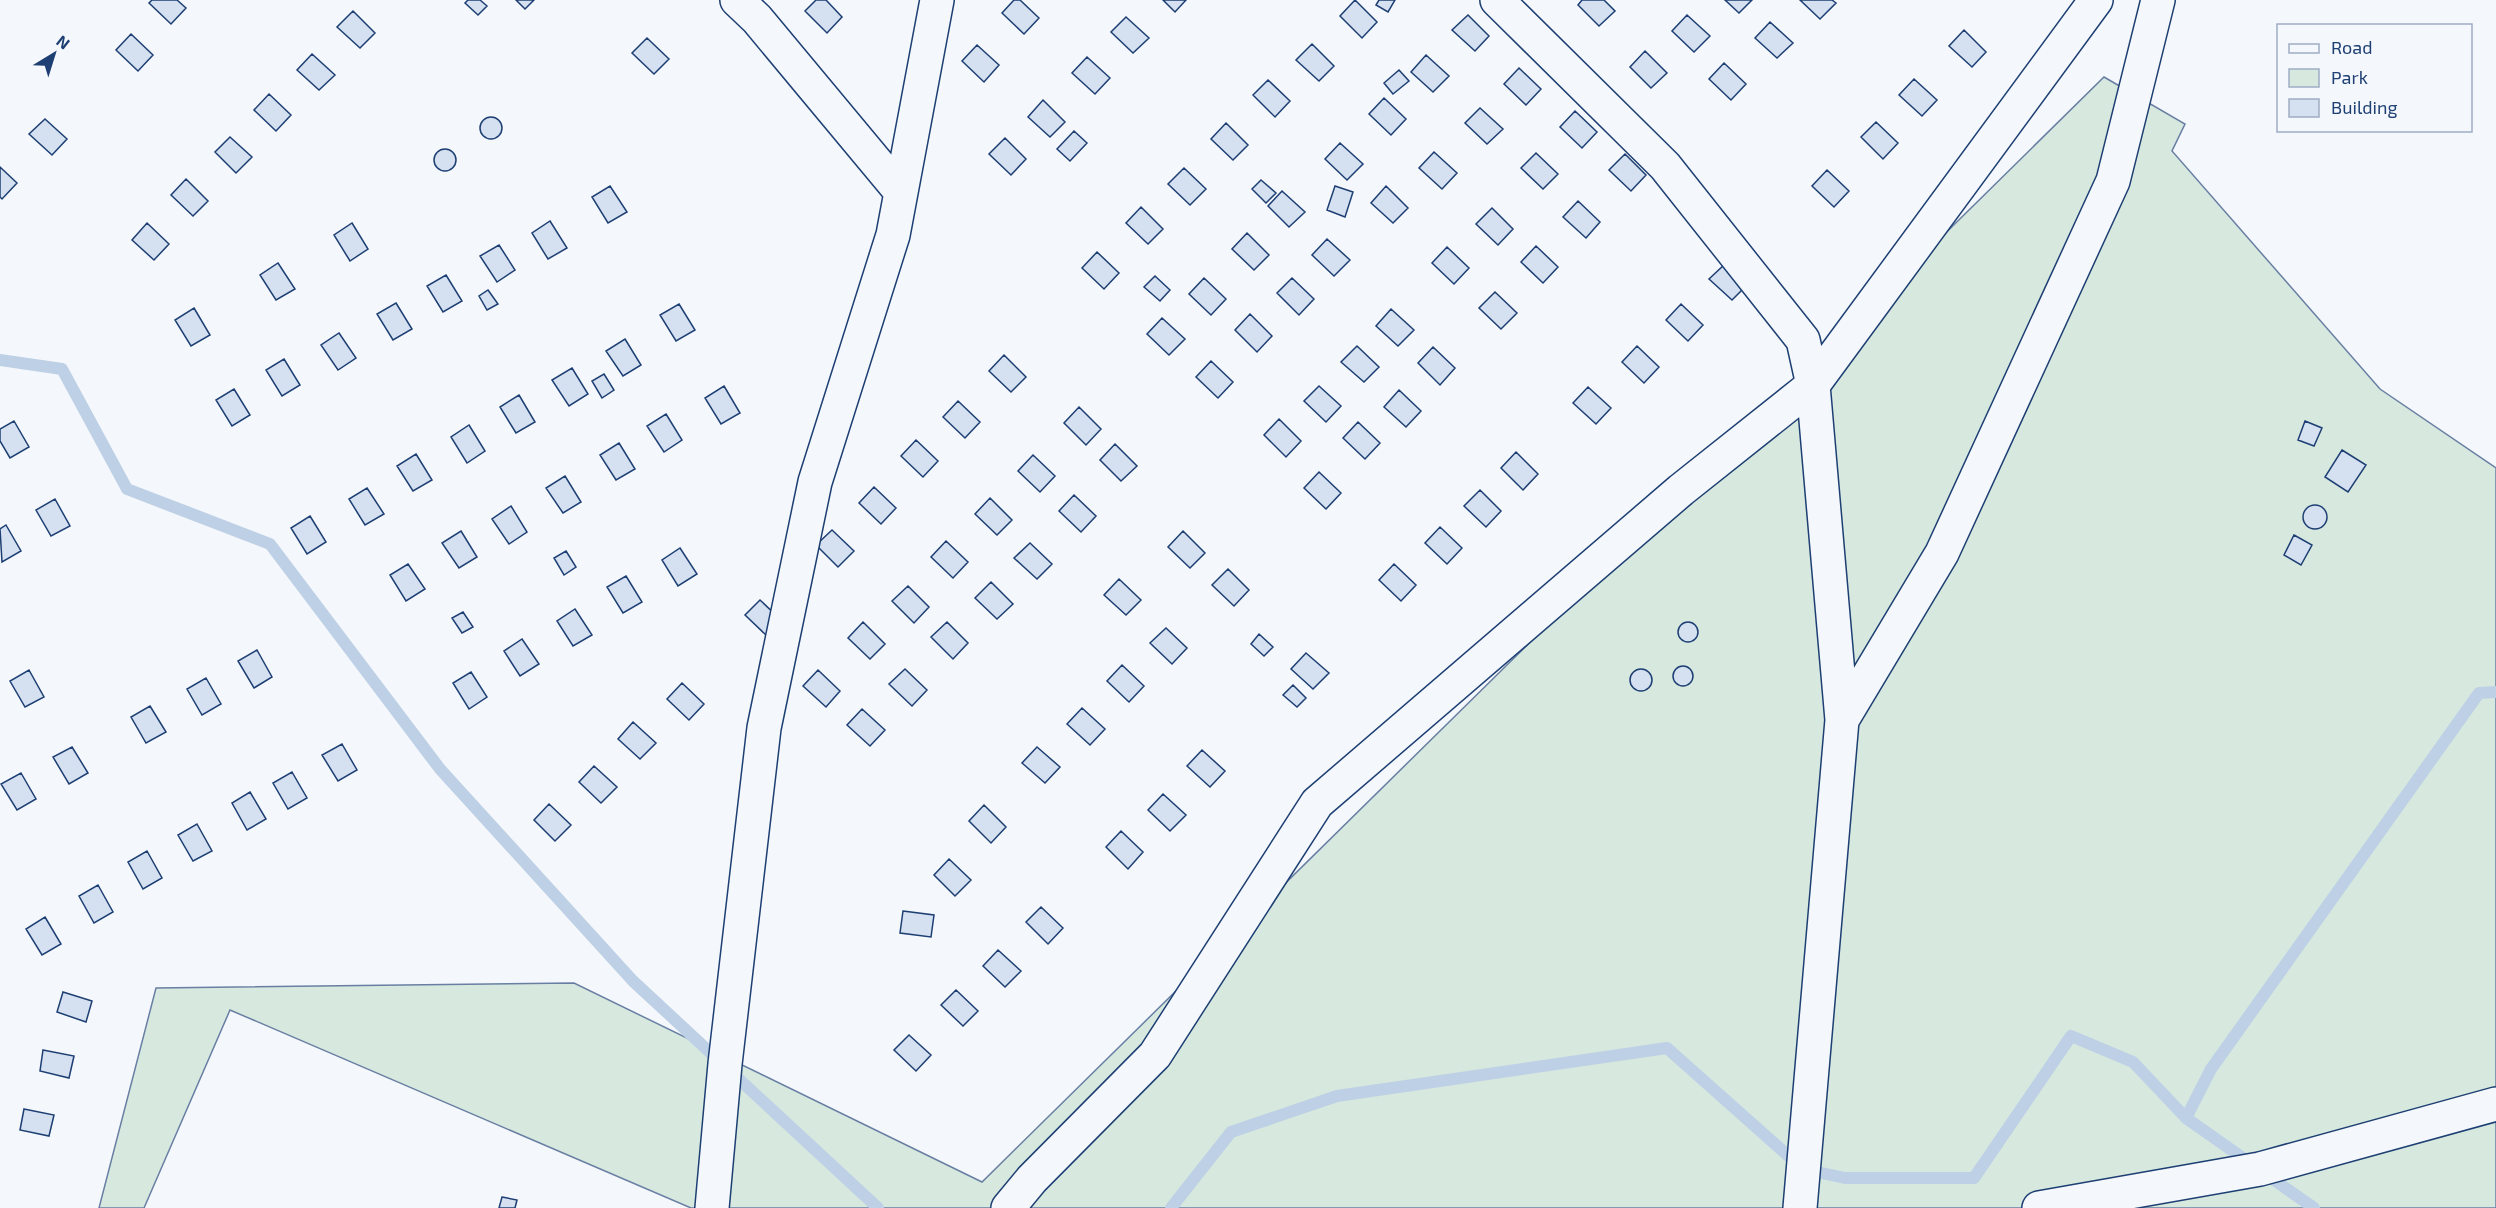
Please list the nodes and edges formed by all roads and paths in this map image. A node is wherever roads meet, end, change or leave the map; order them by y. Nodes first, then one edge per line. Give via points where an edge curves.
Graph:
1 (737, 0) edge
2 (937, 0) edge
3 (1497, 0) edge
4 (2096, 0) edge
5 (2158, 0) edge
6 (901, 192) junction
7 (1813, 385) junction
8 (1842, 720) junction
9 (2496, 1104) edge
10 (712, 1208) edge
11 (1008, 1208) edge
12 (1800, 1208) edge
13 (2040, 1208) edge

1 - 6 street
2 - 6 street
3 - 7 street via 1665,166 1803,340
4 - 7 street
5 - 8 street via 2113,180 1942,553
6 - 10 street via 893,235 815,482 764,728
7 - 8 street
7 - 11 street via 1681,490 1317,803 1155,1055
8 - 12 street
9 - 13 street via 2260,1169

